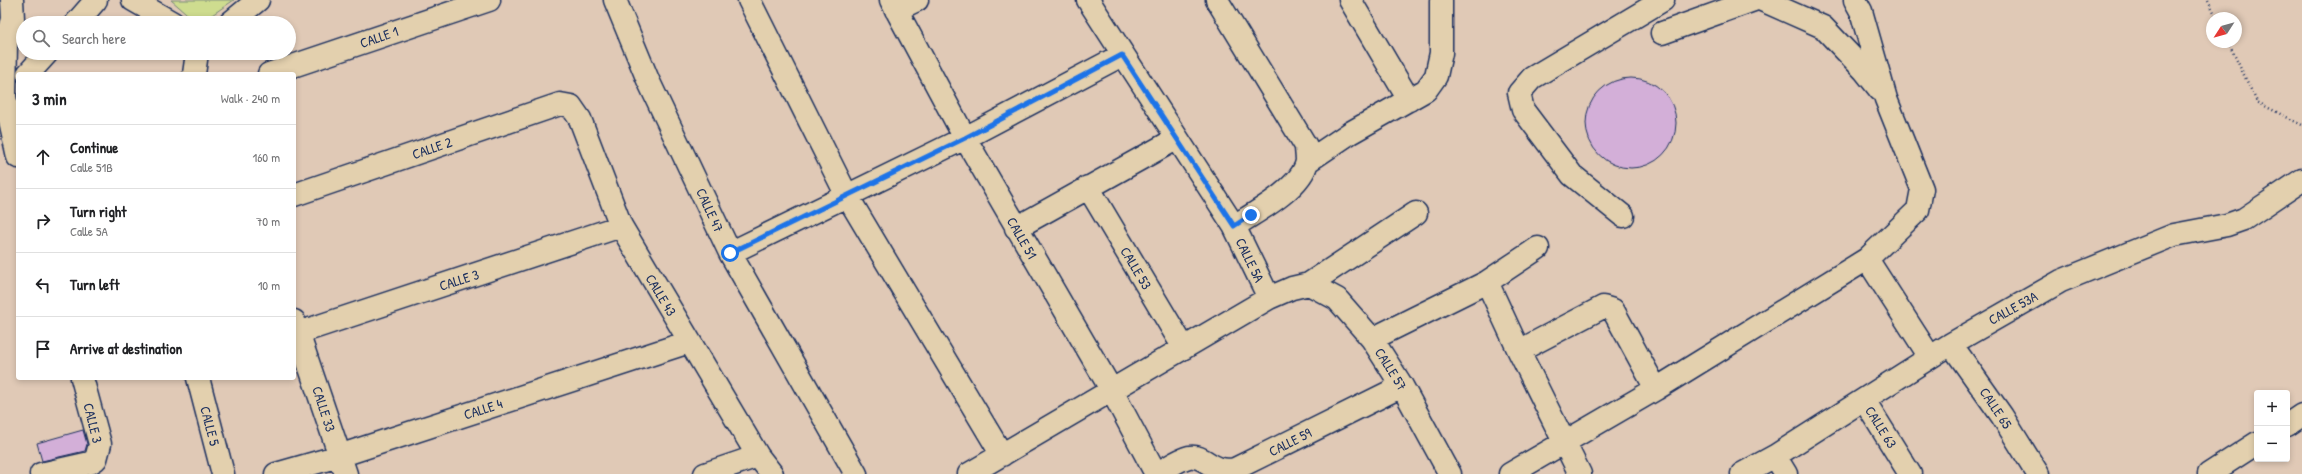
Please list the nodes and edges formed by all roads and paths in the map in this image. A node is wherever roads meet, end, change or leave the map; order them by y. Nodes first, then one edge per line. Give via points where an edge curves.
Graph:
1 (12, 0) edge
2 (96, 0) edge
3 (133, 0) edge
4 (258, 0) edge
5 (489, 0) edge
6 (614, 0) edge
7 (749, 0) edge
8 (917, 0) edge
9 (1088, 0) edge
10 (1217, 0) edge
11 (1350, 0) edge
12 (1441, 0) edge
13 (1663, 0) edge
14 (1754, 0) edge
15 (1762, 0) edge
16 (1855, 0) edge
17 (2208, 0) edge
18 (894, 5) edge
19 (2214, 12) edge
20 (82, 16) edge
21 (161, 16) edge
22 (239, 16) edge
23 (1662, 33) dead end
24 (2231, 48) edge
25 (1122, 55) junction
26 (41, 60) edge
27 (196, 60) edge
28 (30, 72) edge
29 (194, 72) edge
30 (275, 72) edge
31 (12, 91) edge
32 (1886, 99) junction
33 (1409, 100) junction
34 (571, 106) joint
35 (2302, 125) edge
36 (965, 138) junction
37 (1176, 139) junction
38 (13, 155) edge
39 (1307, 162) junction
40 (2302, 180) edge
41 (1088, 187) junction
42 (296, 194) edge
43 (846, 194) junction
44 (1416, 213) dead end
45 (1623, 216) dead end
46 (621, 226) junction
47 (1234, 226) junction
48 (1016, 228) junction
49 (1538, 248) dead end
50 (730, 253) junction
51 (1867, 259) junction
52 (1487, 282) junction
53 (1309, 284) junction
54 (1269, 298) junction
55 (296, 327) edge
56 (1372, 339) junction
57 (689, 342) junction
58 (1951, 344) junction
59 (1184, 348) junction
60 (1518, 351) junction
61 (1930, 357) junction
62 (83, 380) edge
63 (199, 380) edge
64 (1402, 386) junction
65 (1656, 389) junction
66 (1112, 391) junction
67 (1864, 400) junction
68 (2302, 415) edge
69 (2290, 423) edge
70 (1565, 442) junction
71 (2254, 445) edge
72 (1002, 455) junction
73 (758, 456) junction
74 (342, 465) edge
75 (1780, 465) edge
76 (41, 474) edge
77 (223, 474) edge
78 (276, 474) edge
79 (705, 474) edge
80 (772, 474) edge
81 (856, 474) edge
82 (968, 474) edge
83 (1156, 474) edge
84 (1450, 474) edge
85 (1510, 474) edge
86 (1580, 474) edge
87 (1742, 474) edge
88 (1910, 474) edge
89 (2038, 474) edge
90 (2209, 474) edge

1 - 31 street via 13,19 6,44
2 - 20 street
3 - 21 street
4 - 22 street
5 - 30 street, CALLE 1
6 - 50 street, CALLE 47 via 648,80
7 - 43 street
8 - 18 street
9 - 25 street, CALLE 5A
10 - 39 street via 1306,146
11 - 33 street
12 - 33 street via 1441,53 1436,76 1426,90
13 - 45 street via 1532,78 1519,94 1523,110 1572,175
14 - 23 street
15 - 32 street via 1824,27 1864,70
16 - 32 street via 1861,11
17 - 19 path
18 - 36 street, CALLE 51
24 - 35 path via 2257,102
25 - 36 street
25 - 37 street, CALLE 5A
26 - 28 street
27 - 29 street
31 - 38 street
32 - 51 street via 1922,189 1918,210
33 - 39 street via 1350,132
34 - 42 street, CALLE 2 via 560,104
34 - 46 street, CALLE 43 via 580,119
36 - 43 street
36 - 48 street, CALLE 51
37 - 41 street
37 - 47 street, CALLE 5A
39 - 47 street via 1299,178 1277,198
40 - 58 street, CALLE 53A via 2244,219 2227,225 2174,235 2061,281
41 - 48 street
41 - 59 street, CALLE 53
43 - 50 street
43 - 72 street
44 - 53 street
46 - 55 street, CALLE 3
46 - 57 street, CALLE 43
47 - 54 street, CALLE 5A
48 - 66 street, CALLE 51
49 - 52 street
50 - 81 street, CALLE 47
51 - 61 street
51 - 65 street
52 - 56 street
52 - 60 street
53 - 54 street
53 - 56 street, CALLE 57 via 1337,299
54 - 59 street
55 - 74 street, CALLE 33
56 - 64 street, CALLE 57
57 - 73 street, CALLE 43
57 - 74 street, CALLE 4
58 - 61 street, CALLE 53A
58 - 89 street, CALLE 65 via 2002,416
59 - 66 street
60 - 65 street via 1603,307 1609,307
60 - 70 street
61 - 67 street, CALLE 53A
62 - 76 street, CALLE 3 via 100,444 99,452 90,463
63 - 77 street, CALLE 5
64 - 83 street, CALLE 59 via 1235,469 1218,469 1198,457 1189,457
64 - 84 street, CALLE 57
65 - 70 street
66 - 72 street
66 - 83 street, CALLE 51
67 - 75 street, CALLE 53A
67 - 88 street, CALLE 63
68 - 69 street
70 - 85 street
70 - 86 street
71 - 90 street
72 - 82 street
73 - 79 street
73 - 80 street, CALLE 43
74 - 78 street, CALLE 4
75 - 87 street, CALLE 53A

